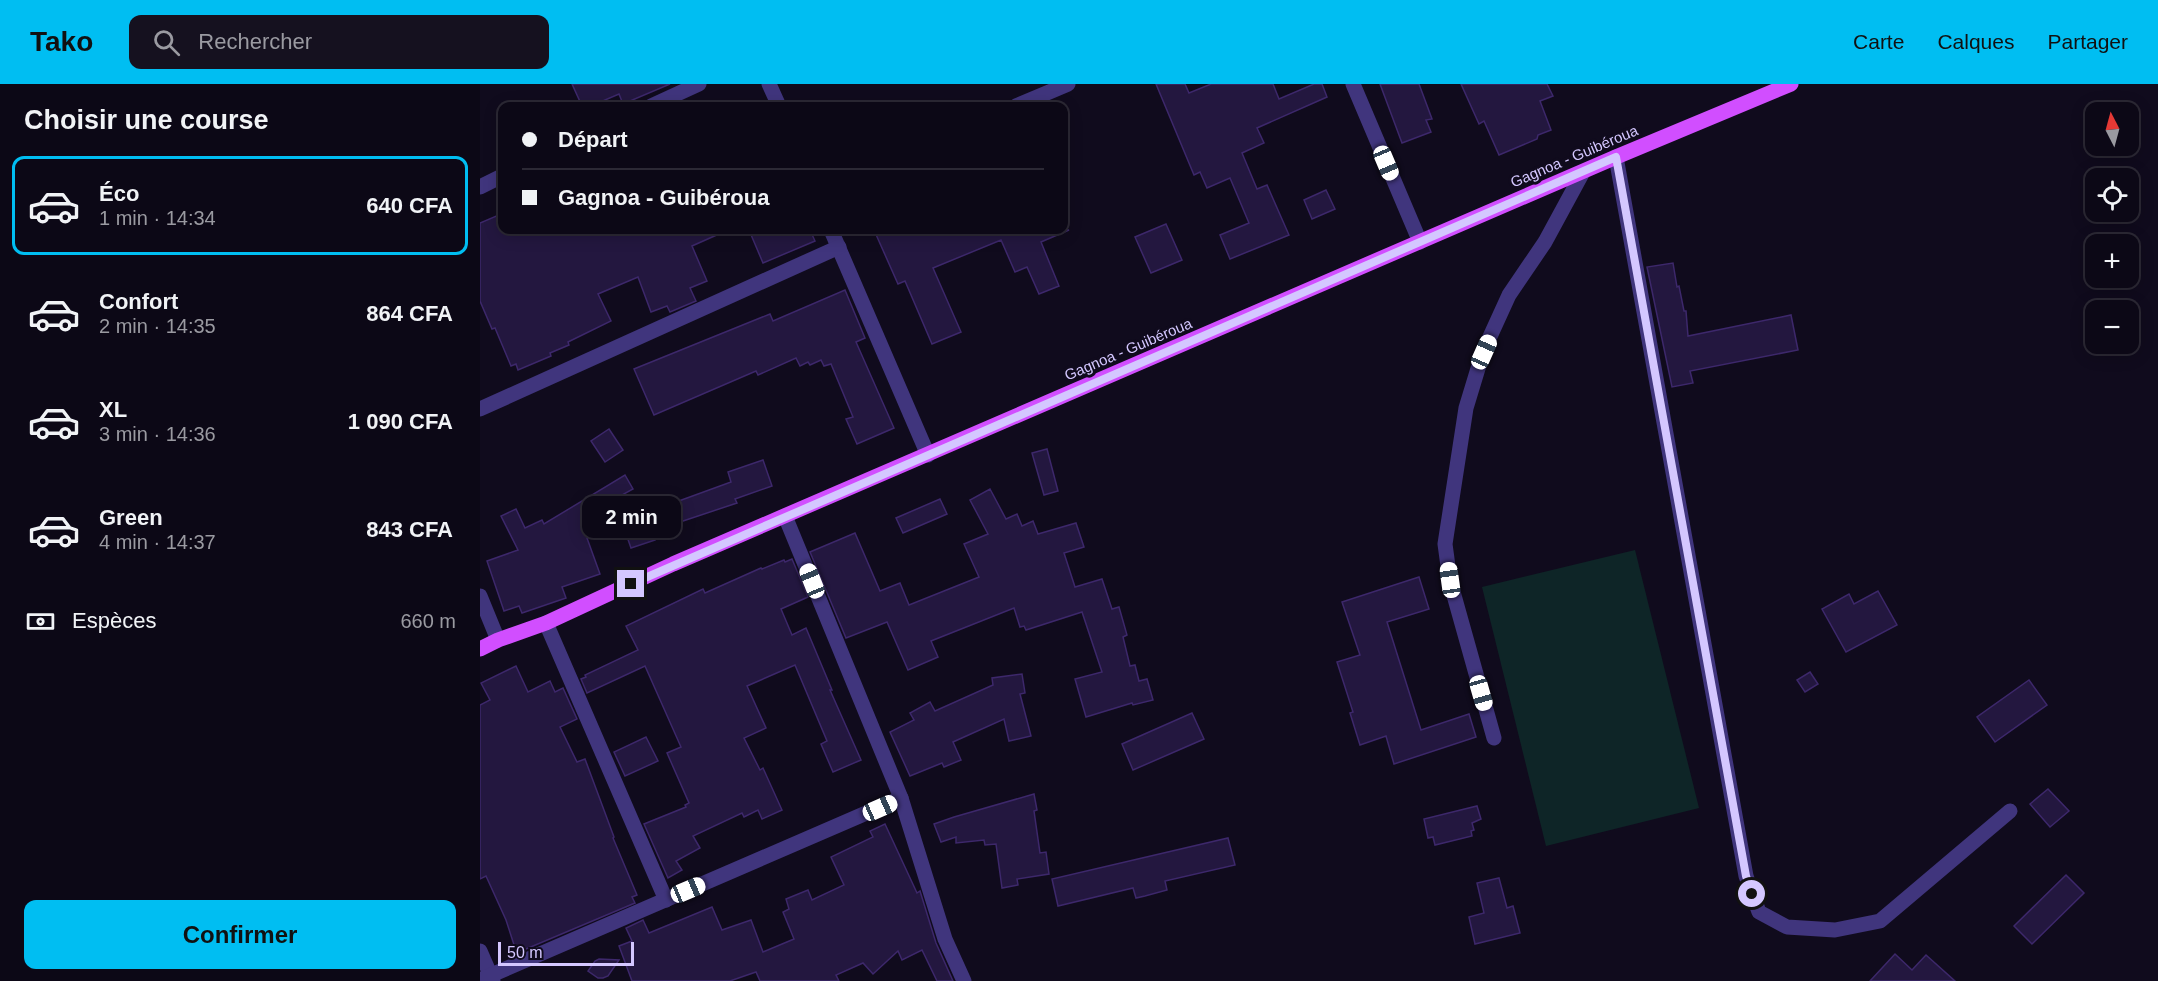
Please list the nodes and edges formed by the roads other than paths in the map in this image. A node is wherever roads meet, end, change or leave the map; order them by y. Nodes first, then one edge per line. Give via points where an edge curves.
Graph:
1 (699, 84) edge
2 (769, 84) edge
3 (1068, 84) edge
4 (1353, 84) edge
5 (1791, 84) edge
6 (660, 102) edge
7 (777, 102) edge
8 (1025, 102) edge
9 (1616, 157) junction
10 (1583, 172) junction
11 (498, 178) edge
12 (480, 187) edge
13 (833, 234) edge
14 (1420, 242) junction
15 (838, 247) junction
16 (480, 409) edge
17 (928, 455) junction
18 (785, 516) junction
19 (480, 596) edge
20 (546, 623) junction
21 (498, 640) junction
22 (480, 649) edge
23 (1494, 738) dead end
24 (901, 798) junction
25 (2010, 811) dead end
26 (666, 900) junction
27 (480, 951) edge
28 (488, 979) edge
29 (964, 981) edge

1 - 6 street
2 - 7 street
3 - 8 street
4 - 14 street
5 - 9 main road, Gagnoa - Guibéroua
9 - 10 main road, Gagnoa - Guibéroua
9 - 25 street via 1743,864 1759,912 1787,927 1835,930 1880,921
10 - 14 main road, Gagnoa - Guibéroua
10 - 23 street via 1545,242 1509,295 1484,352 1464,419 1445,544 1450,580
11 - 12 street
13 - 15 street
14 - 17 main road, Gagnoa - Guibéroua
15 - 16 street
15 - 17 street
17 - 18 main road, Gagnoa - Guibéroua
18 - 20 main road, Gagnoa - Guibéroua
18 - 24 street
19 - 21 street
20 - 21 main road, Gagnoa - Guibéroua
20 - 26 street
21 - 22 main road, Gagnoa - Guibéroua
24 - 26 street
24 - 29 street via 945,939
26 - 28 street
27 - 28 street

